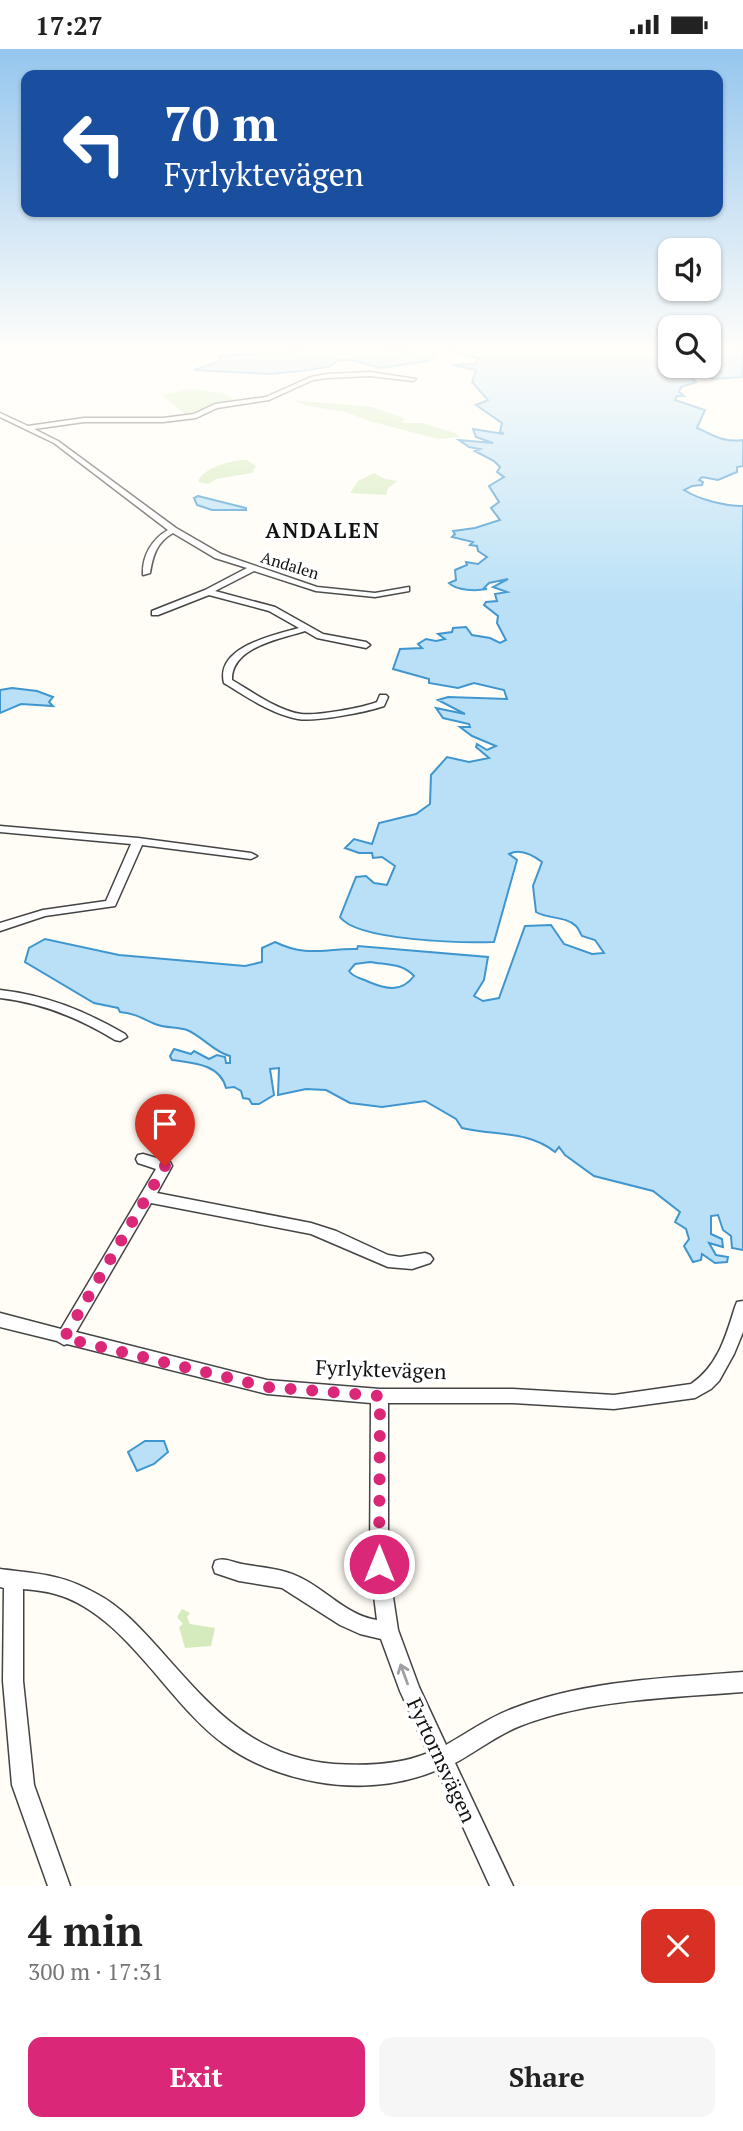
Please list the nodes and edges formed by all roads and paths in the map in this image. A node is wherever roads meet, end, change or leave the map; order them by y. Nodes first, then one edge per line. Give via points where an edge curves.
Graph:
1 (38, 434) edge
2 (173, 530) junction
3 (252, 569) junction
4 (146, 573) dead end
5 (406, 589) dead end
6 (208, 592) junction
7 (155, 614) dead end
8 (304, 629) junction
9 (366, 645) dead end
10 (383, 697) dead end
11 (0, 829) edge
12 (138, 841) junction
13 (251, 856) dead end
14 (0, 927) edge
15 (0, 994) edge
16 (120, 1037) dead end
17 (143, 1159) dead end
18 (148, 1197) junction
19 (425, 1259) dead end
20 (743, 1307) edge
21 (0, 1320) edge
22 (739, 1333) edge
23 (64, 1338) junction
24 (380, 1396) junction
25 (222, 1567) dead end
26 (7, 1579) edge
27 (388, 1630) junction
28 (743, 1682) edge
29 (440, 1759) junction
30 (59, 1886) edge
31 (502, 1886) edge

1 - 2 street, Andalen via 84,461
2 - 3 street, Andalen
2 - 4 street via 153,546
3 - 5 street, Andalen via 316,589 375,595
3 - 6 street
6 - 7 street
6 - 8 street via 272,610
8 - 9 street
8 - 10 street via 242,651 226,673 227,681 269,706 300,717 365,710 381,704
11 - 12 street
12 - 13 street
12 - 14 street via 111,904 43,913
15 - 16 street via 44,1000
17 - 18 street via 165,1166
18 - 19 street via 302,1225 393,1263
18 - 23 street
20 - 22 street, Fyrlyktevägen
21 - 23 street, Fyrlyktevägen
22 - 24 street, Fyrlyktevägen via 714,1377 695,1391 614,1402
23 - 24 street, Fyrlyktevägen via 267,1387
24 - 27 street, Fyrtornsvägen via 379,1564
25 - 27 street via 237,1574 284,1579 344,1617 374,1631
26 - 29 street via 62,1586 101,1607 133,1633 216,1726 260,1755 328,1774 372,1776
26 - 30 street via 23,1785
29 -> 27 street, Fyrtornsvägen
28 - 29 street via 579,1699 525,1713
29 - 31 street, Fyrtornsvägen

